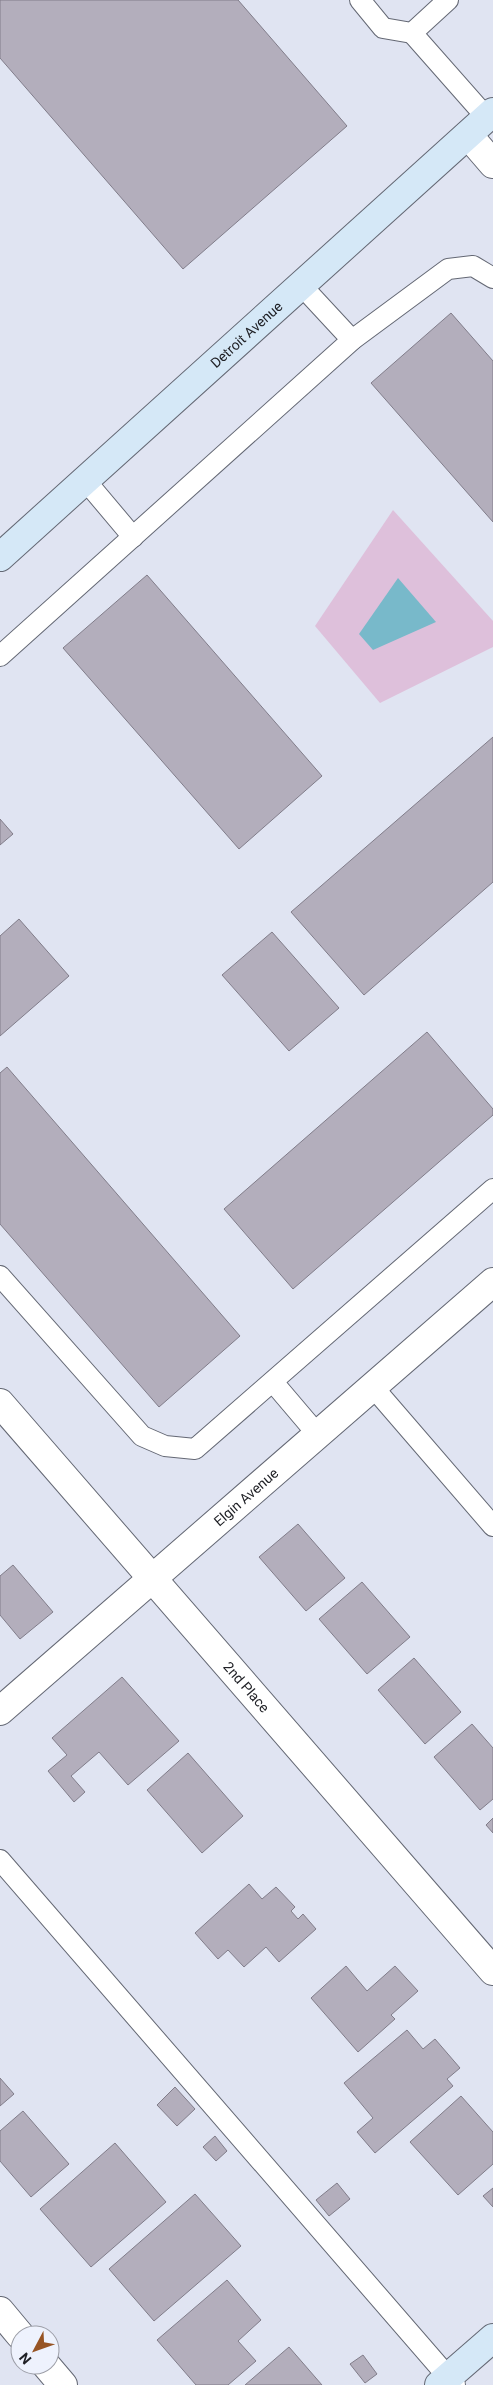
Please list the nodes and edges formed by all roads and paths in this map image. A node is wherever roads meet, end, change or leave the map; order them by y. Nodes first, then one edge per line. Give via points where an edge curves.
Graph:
1 (360, 0) edge
2 (448, 0) edge
3 (412, 32) junction
4 (482, 121) edge
5 (493, 164) edge
6 (493, 278) edge
7 (301, 285) junction
8 (352, 340) junction
9 (85, 480) junction
10 (133, 537) junction
11 (0, 557) edge
12 (0, 656) edge
13 (493, 1189) edge
14 (0, 1276) edge
15 (493, 1282) edge
16 (273, 1382) junction
17 (373, 1387) junction
18 (0, 1403) edge
19 (318, 1435) junction
20 (493, 1526) edge
21 (152, 1578) junction
22 (0, 1711) edge
23 (0, 1860) edge
24 (493, 1971) edge
25 (0, 2311) edge
26 (12, 2325) edge
27 (493, 2338) edge
28 (55, 2375) edge
29 (447, 2382) edge
30 (64, 2385) edge

1 - 3 lane via 384,28
2 - 3 lane
3 - 4 lane
4 - 5 street
4 - 7 street, Detroit Avenue
6 - 8 lane via 473,266 448,269
7 - 8 lane
7 - 9 street, Detroit Avenue
8 - 10 lane
9 - 10 lane
9 - 11 street, Detroit Avenue
10 - 12 lane
13 - 16 lane
14 - 16 lane via 142,1436 165,1446 195,1449
15 - 17 street, Elgin Avenue
16 - 19 lane
17 - 19 street, Elgin Avenue
17 - 20 lane
18 - 21 street, 2nd Place
19 - 21 street, Elgin Avenue
21 - 22 street, Elgin Avenue
21 - 24 street, 2nd Place
23 - 29 lane
25 - 26 street
27 - 29 street
28 - 30 street

